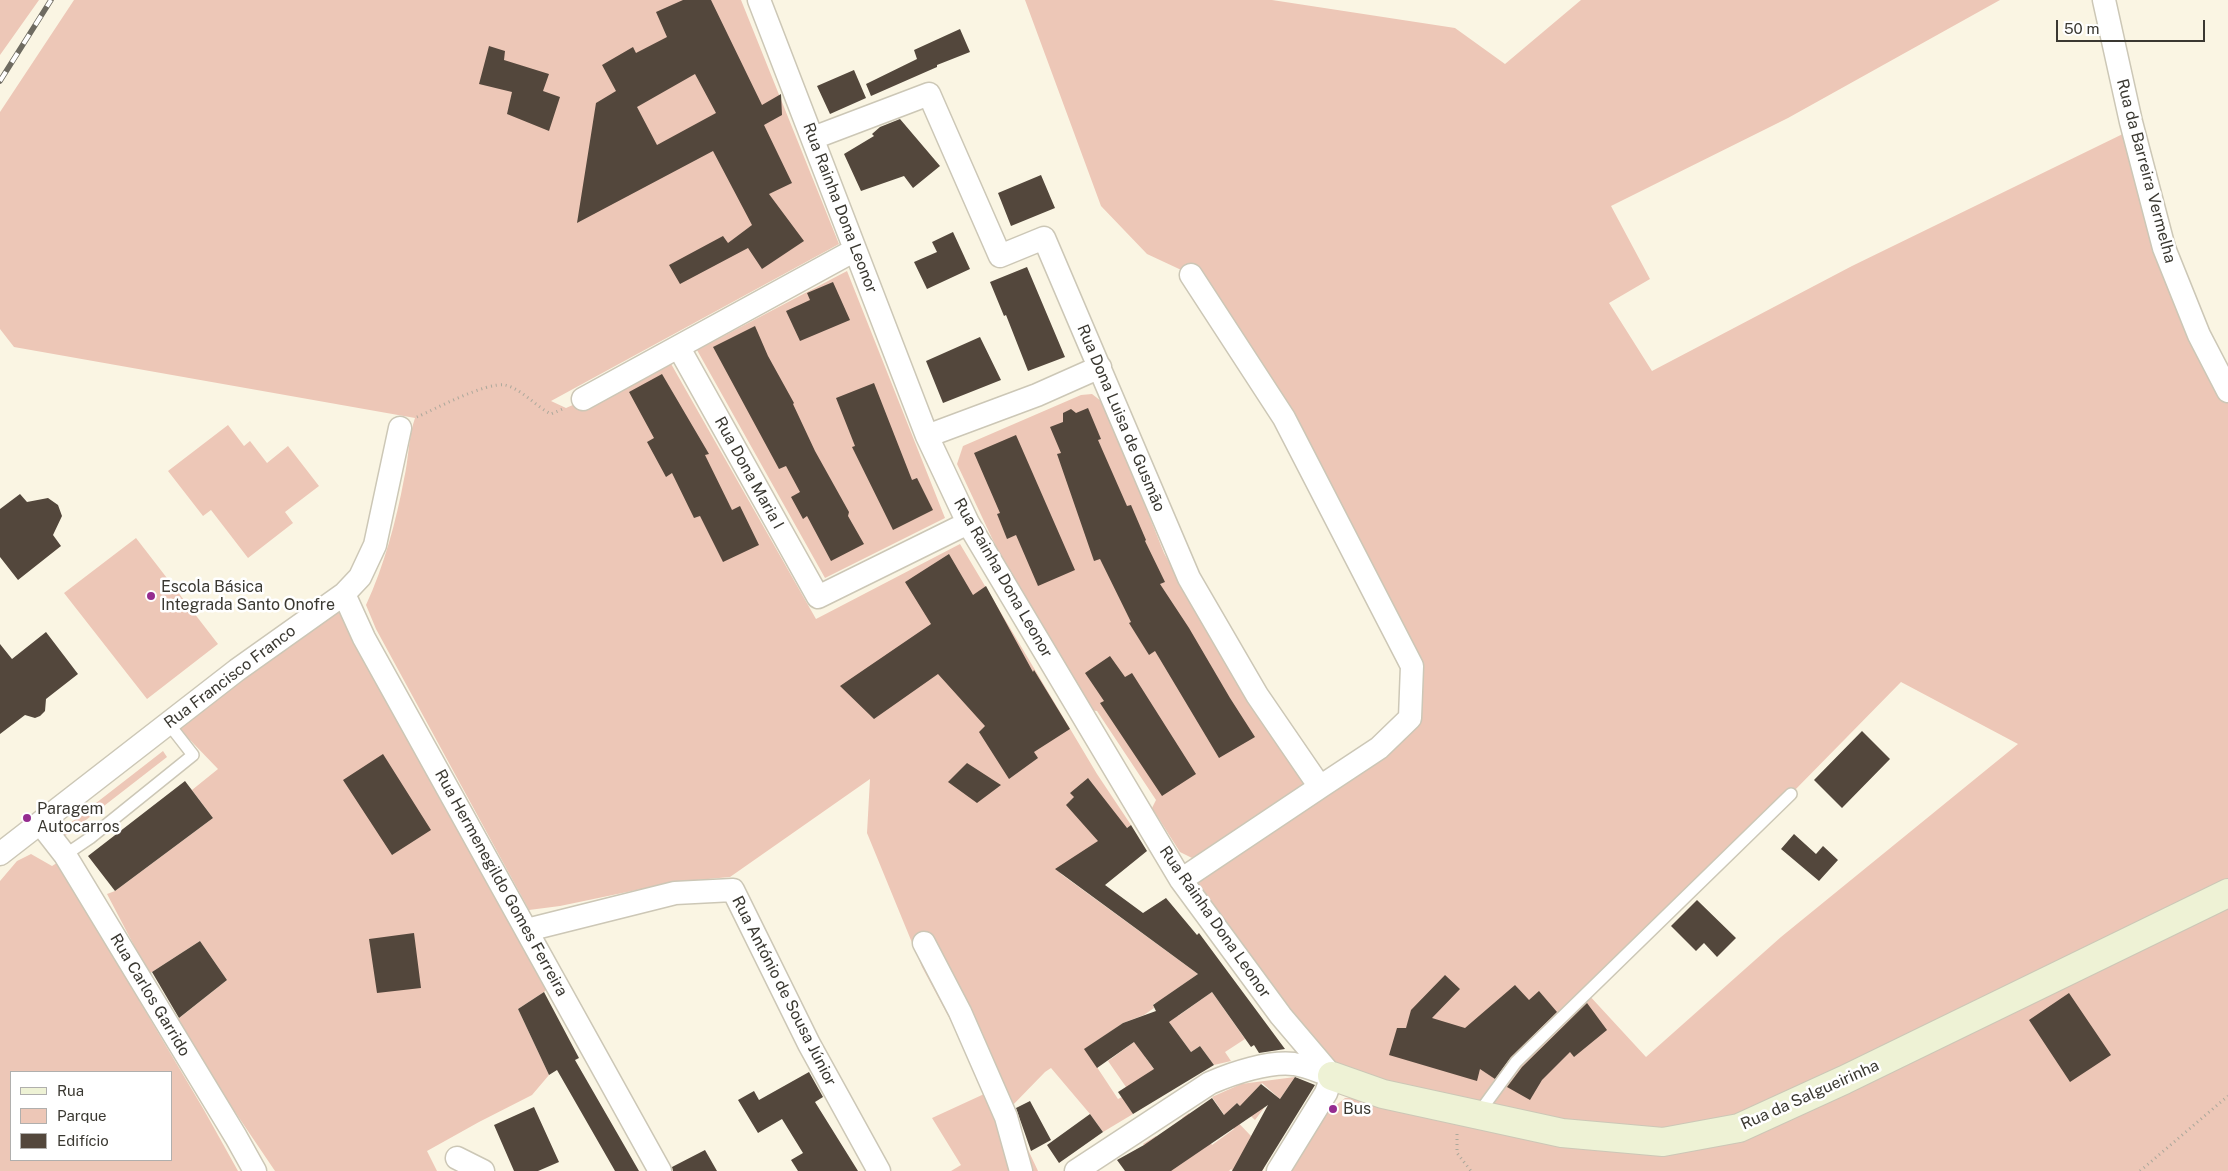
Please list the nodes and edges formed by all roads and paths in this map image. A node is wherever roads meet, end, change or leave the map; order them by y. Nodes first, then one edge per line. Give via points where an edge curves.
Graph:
1 (759, 0) edge
2 (2104, 0) edge
3 (813, 138) junction
4 (856, 250) junction
5 (1192, 275) dead end
6 (679, 348) junction
7 (1100, 367) junction
8 (2228, 391) edge
9 (583, 399) joint
10 (400, 428) joint
11 (927, 436) junction
12 (968, 523) junction
13 (344, 594) junction
14 (168, 723) junction
15 (1320, 787) junction
16 (1791, 794) dead end
17 (40, 823) junction
18 (0, 854) edge
19 (65, 854) junction
20 (1182, 880) junction
21 (2228, 893) edge
22 (527, 930) junction
23 (924, 943) dead end
24 (1332, 1076) junction
25 (2228, 1096) edge
26 (1466, 1113) junction
27 (457, 1158) dead end
28 (255, 1171) edge
29 (483, 1171) edge
30 (660, 1171) edge
31 (879, 1171) edge
32 (1021, 1171) edge
33 (1076, 1171) edge
34 (1278, 1171) edge
35 (1471, 1171) edge
36 (2140, 1171) edge

1 - 3 street, Rua Rainha Dona Leonor
2 - 8 street, Rua da Barreira Vermelha via 2164,248 2199,335
3 - 4 street, Rua Rainha Dona Leonor
3 - 7 street, Rua Dona Luisa de Gusmão via 929,94 1000,256 1044,238
4 - 6 street
4 - 11 street, Rua Rainha Dona Leonor
5 - 15 street via 1284,418 1412,666 1410,718 1379,748
6 - 9 street
6 - 12 street, Rua Dona Maria I via 818,597
7 - 11 street via 1037,395
7 - 15 street, Rua Dona Luisa de Gusmão via 1189,578 1257,695
9 - 10 path via 551,414 538,408 524,394 504,385 486,387
10 - 13 street, Rua Francisco Franco via 375,545 360,577
11 - 12 street, Rua Rainha Dona Leonor
12 - 20 street, Rua Rainha Dona Leonor
13 - 14 street, Rua Francisco Franco
13 - 22 street, Rua Hermenegildo Gomes Ferreira via 364,638
14 - 17 street, Rua Francisco Franco
14 - 19 lane via 193,755 90,838
15 - 20 street
16 - 26 lane
17 - 18 street, Rua Francisco Franco
17 - 19 street, Rua Carlos Garrido
19 - 28 street, Rua Carlos Garrido
20 - 24 street, Rua Rainha Dona Leonor via 1281,1016
21 - 26 street, Rua da Salgueirinha via 1739,1128 1663,1142 1562,1133
22 - 30 street, Rua Hermenegildo Gomes Ferreira
22 - 31 street, Rua António de Sousa Júnior via 675,893 732,890 809,1044
23 - 32 street via 960,1012 1006,1118
24 - 26 street, Rua da Salgueirinha via 1384,1094
24 - 33 street via 1294,1064 1234,1073 1210,1082
24 - 34 street via 1326,1093
25 - 36 path
26 - 35 path via 1457,1153
27 - 29 street

